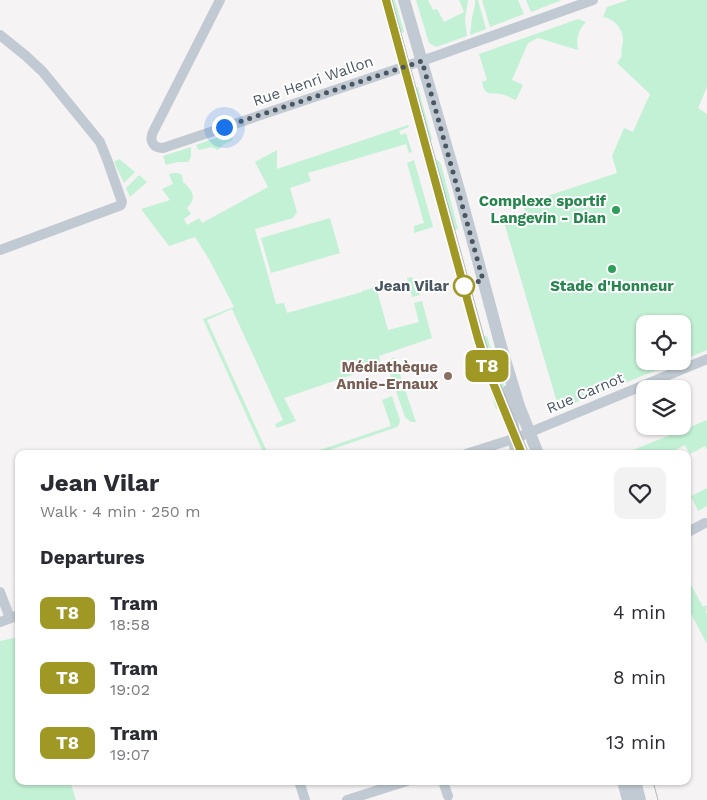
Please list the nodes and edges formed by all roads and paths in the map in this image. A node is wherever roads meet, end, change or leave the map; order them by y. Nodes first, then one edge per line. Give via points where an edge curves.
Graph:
1 (220, 0) edge
2 (404, 0) edge
3 (593, 0) edge
4 (0, 36) edge
5 (422, 61) junction
6 (0, 250) edge
7 (500, 343) junction
8 (707, 359) edge
9 (530, 432) junction
10 (514, 439) junction
11 (479, 450) edge
12 (515, 450) edge
13 (537, 450) edge
14 (705, 523) dead end
15 (691, 530) edge
16 (0, 592) edge
17 (10, 619) edge
18 (300, 785) edge
19 (393, 785) edge
20 (445, 785) edge
21 (624, 785) edge
22 (636, 785) edge
23 (448, 796) dead end
24 (305, 800) edge
25 (346, 800) edge
26 (628, 800) edge
27 (640, 800) edge

1 - 5 street, Rue Henri Wallon via 153,132 151,140 158,148
2 - 5 street
3 - 5 street, Rue Henri Wallon
4 - 6 street via 43,72 100,142 122,202 116,208
5 - 7 street
7 - 9 street
7 - 10 street
8 - 9 street, Rue Carnot
9 - 10 street, Rue Carnot
9 - 13 street
10 - 11 street, Rue Carnot
10 - 12 street
14 - 15 street
16 - 17 street
18 - 24 street
19 - 25 street
20 - 23 street
21 - 26 street
22 - 27 street

